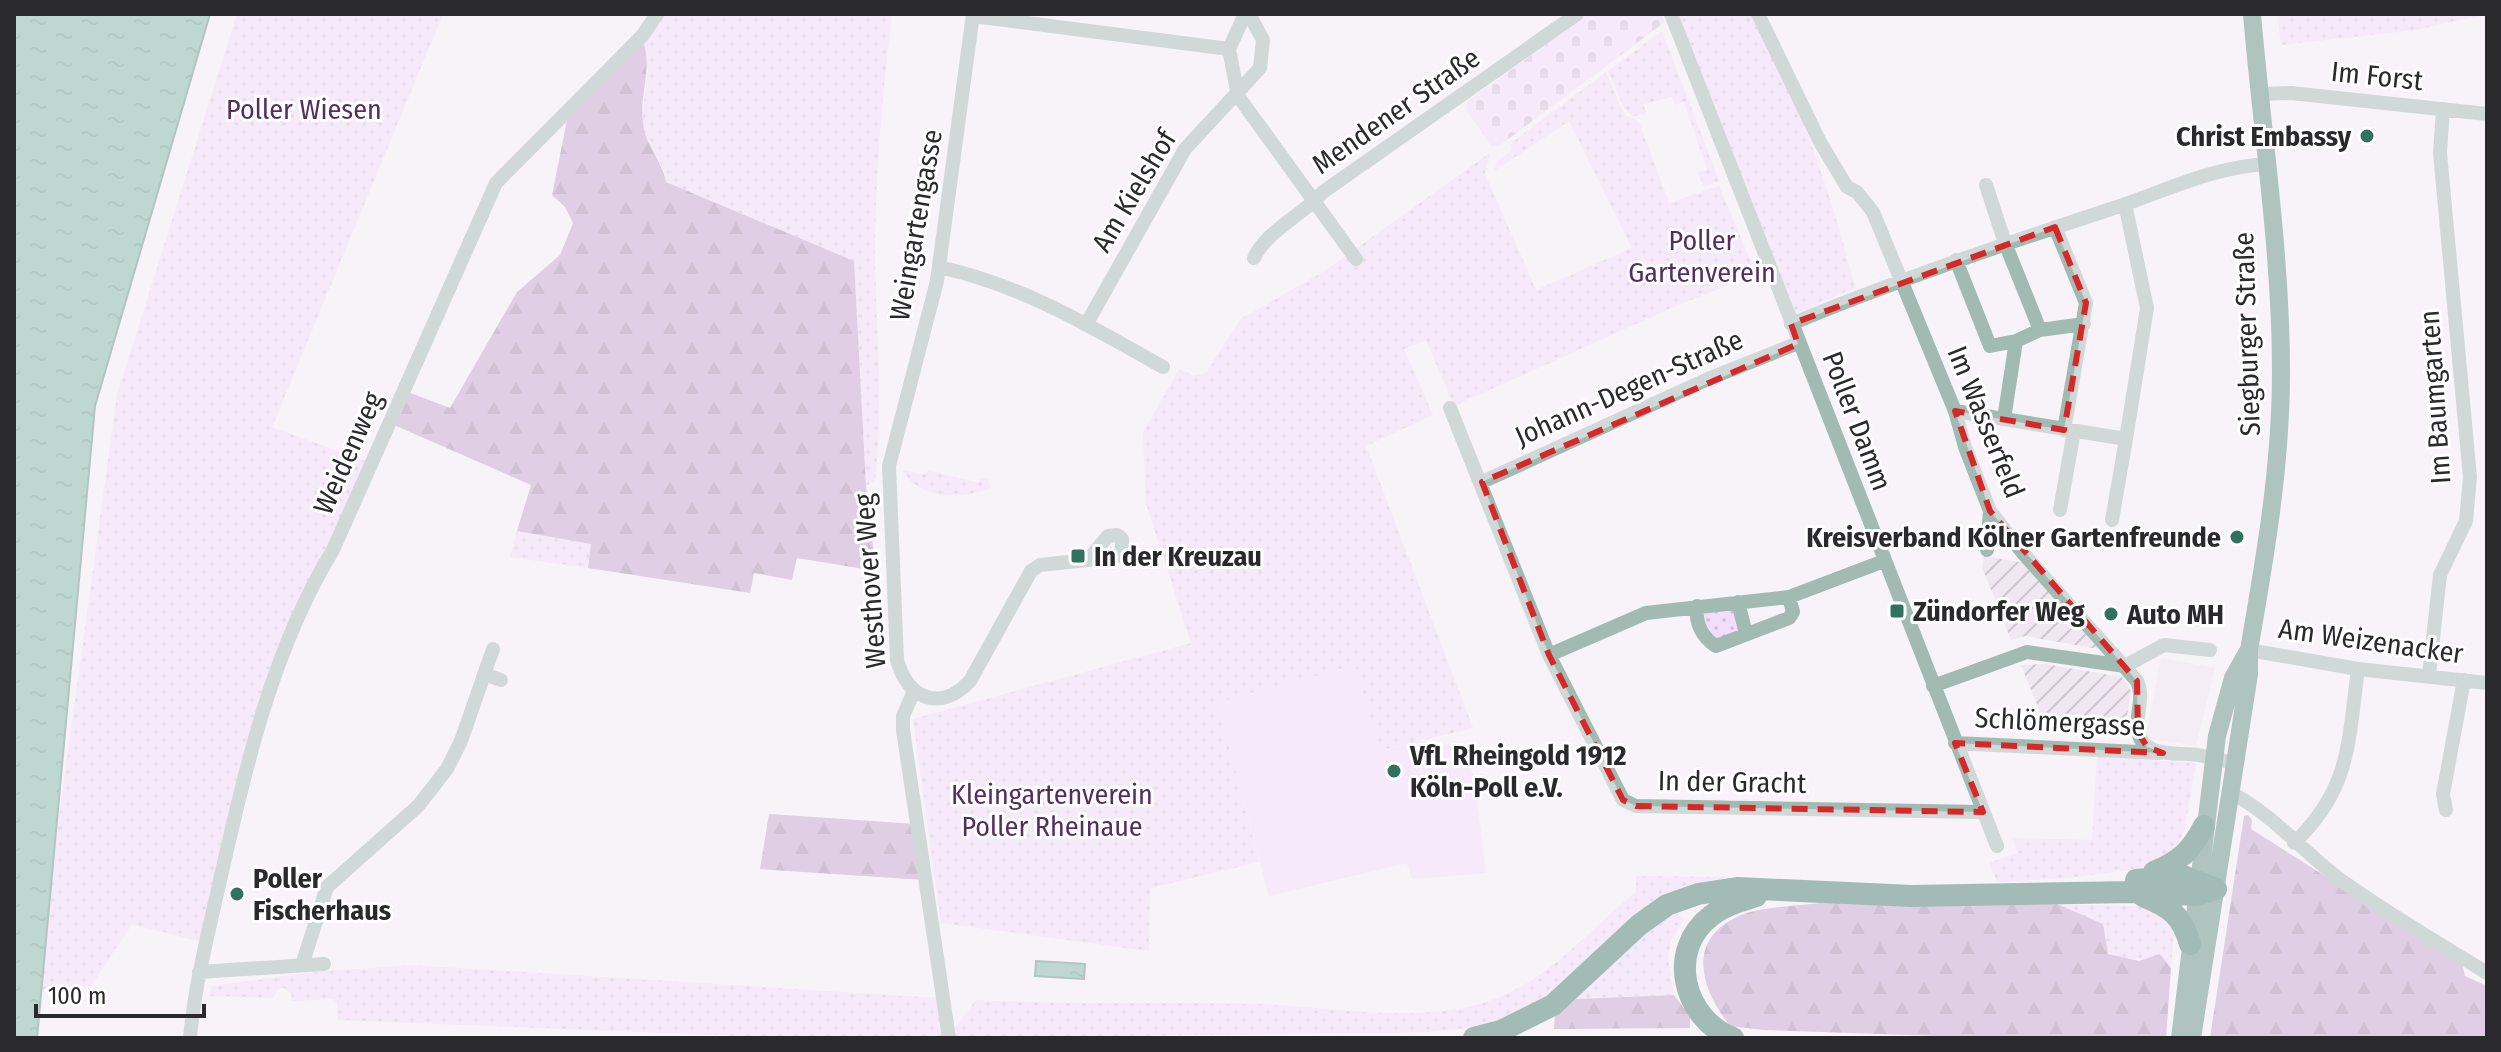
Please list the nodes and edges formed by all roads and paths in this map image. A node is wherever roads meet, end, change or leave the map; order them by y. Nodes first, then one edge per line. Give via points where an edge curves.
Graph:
1 (657, 14) edge
2 (1247, 14) edge
3 (1577, 14) edge
4 (1671, 14) edge
5 (1758, 14) edge
6 (2252, 14) edge
7 (973, 15) edge
8 (1229, 49) junction
9 (2261, 94) junction
10 (1238, 96) junction
11 (2443, 109) junction
12 (2487, 114) edge
13 (2267, 164) junction
14 (1986, 185) dead end
15 (1314, 202) junction
16 (2125, 204) junction
17 (2055, 227) junction
18 (2005, 243) junction
19 (1254, 258) dead end
20 (1356, 259) dead end
21 (1956, 260) junction
22 (939, 267) junction
23 (1901, 280) junction
24 (1087, 323) junction
25 (1791, 324) junction
26 (2038, 324) junction
27 (2084, 324) junction
28 (2016, 341) junction
29 (1798, 343) junction
30 (1163, 367) dead end
31 (1450, 408) dead end
32 (1955, 411) junction
33 (2004, 419) junction
34 (2069, 431) junction
35 (2126, 439) junction
36 (894, 442) joint
37 (1482, 482) junction
38 (2060, 510) dead end
39 (1990, 511) junction
40 (2112, 520) dead end
41 (1987, 550) dead end
42 (1088, 560) dead end
43 (1884, 561) junction
44 (1789, 597) junction
45 (1738, 602) junction
46 (1697, 606) junction
47 (1746, 634) junction
48 (493, 649) dead end
49 (2210, 650) dead end
50 (2249, 650) junction
51 (1549, 655) junction
52 (2125, 666) junction
53 (2358, 669) junction
54 (484, 674) junction
55 (2429, 675) junction
56 (501, 680) dead end
57 (2464, 680) junction
58 (2487, 683) edge
59 (1933, 686) junction
60 (914, 691) junction
61 (1955, 743) junction
62 (2163, 753) junction
63 (2214, 758) junction
64 (2235, 763) junction
65 (2231, 793) junction
66 (2446, 810) dead end
67 (1983, 812) junction
68 (2204, 826) junction
69 (2294, 843) junction
70 (1997, 846) dead end
71 (2135, 886) junction
72 (2203, 888) junction
73 (1769, 891) junction
74 (2190, 944) junction
75 (324, 964) dead end
76 (302, 965) junction
77 (199, 972) junction
78 (2487, 973) edge
79 (190, 1038) edge
80 (949, 1038) edge
81 (1474, 1038) edge
82 (1733, 1038) edge
83 (2180, 1038) edge
84 (2192, 1038) edge

1 - 77 street, Weidenweg via 643,35 496,183 283,652 232,825
2 - 8 street, Am Kielshof
2 - 10 street, Am Kielshof via 1258,27 1264,54
3 - 15 street, Mendener Straße
4 - 25 street, Poller Damm
5 - 23 street, Im Wasserfeld via 1820,142 1847,187 1873,212
6 - 9 main road, Siegburger Straße
7 - 8 street
7 - 22 street, Weingartengasse
8 - 10 street
9 - 11 street, Im Forst
9 - 13 main road, Siegburger Straße
10 - 15 street
10 - 24 street, Am Kielshof via 1185,149
11 - 12 street, Im Forst
11 - 55 street, Im Baumgarten via 2440,153 2470,477 2466,521 2440,575
13 - 16 street via 2199,176
13 - 50 main road, Siegburger Straße via 2280,304 2280,417 2269,532
14 - 18 street
15 - 19 street, Mendener Straße via 1260,245
15 - 20 street
16 - 17 street
16 - 35 street via 2147,308
17 - 18 street
17 - 27 street via 2086,303
18 - 21 street
18 - 26 street
21 - 23 street
21 - 28 street via 1990,346
22 - 24 street via 1006,284
22 - 36 street, Weingartengasse
23 - 25 street
23 - 32 street, Im Wasserfeld
24 - 30 street
25 - 29 street, Poller Damm
26 - 27 street
26 - 28 street
27 - 34 street
28 - 33 street
29 - 37 street, Johann-Degen-Straße
29 - 43 street, Poller Damm
31 - 37 street, In der Gracht
32 - 33 street
32 - 39 street, Im Wasserfeld
33 - 34 street
34 - 35 street
34 - 38 street
35 - 40 street
36 - 60 street, Westhover Weg via 889,489 897,660
37 - 51 street, In der Gracht
39 - 41 street
39 - 52 street, Im Wasserfeld
42 - 60 street via 1040,565 1031,571 962,690 937,699
43 - 44 street
43 - 59 street, Poller Damm
44 - 45 street
44 - 47 street via 1789,618
45 - 46 street
45 - 47 street
46 - 47 street via 1705,639 1716,646
46 - 51 street via 1646,613
48 - 54 street
49 - 52 street via 2164,645
50 - 53 street, Am Weizenacker
50 - 63 main road, Siegburger Straße via 2233,678
50 - 64 main road, Siegburger Straße
51 - 67 street, In der Gracht via 1630,805
52 - 59 street via 2027,652
52 - 62 street, Im Wasserfeld via 2140,687 2140,738
53 - 55 street, Am Weizenacker
53 - 69 street via 2341,782 2317,820
54 - 56 street
54 - 76 street via 461,741 439,780 418,806 327,887
55 - 57 street, Am Weizenacker
57 - 58 street, Am Weizenacker
57 - 66 street via 2445,778
59 - 61 street, Poller Damm
60 - 80 street, Westhover Weg via 903,730
61 - 62 street, Schlömergasse
61 - 67 street, Poller Damm
62 - 63 street
63 - 64 street
63 - 68 main road, Siegburger Straße
64 - 65 main road, Siegburger Straße
65 - 69 street via 2263,811
65 - 72 main road, Siegburger Straße
67 - 70 street, Poller Damm
68 - 71 highway via 2180,861
68 - 72 main road, Siegburger Straße
69 - 78 street via 2342,881
71 - 72 highway
71 - 73 highway via 2093,892 1912,896
71 - 74 highway via 2174,911
72 - 74 main road, Siegburger Straße
72 - 84 main road, Siegburger Straße
73 - 81 highway via 1737,888 1667,905 1553,1005
73 - 82 highway via 1709,917 1687,951 1684,973 1690,1000 1704,1020
74 - 83 main road, Siegburger Straße
75 - 76 street
76 - 77 street
77 - 79 street, Weidenweg

